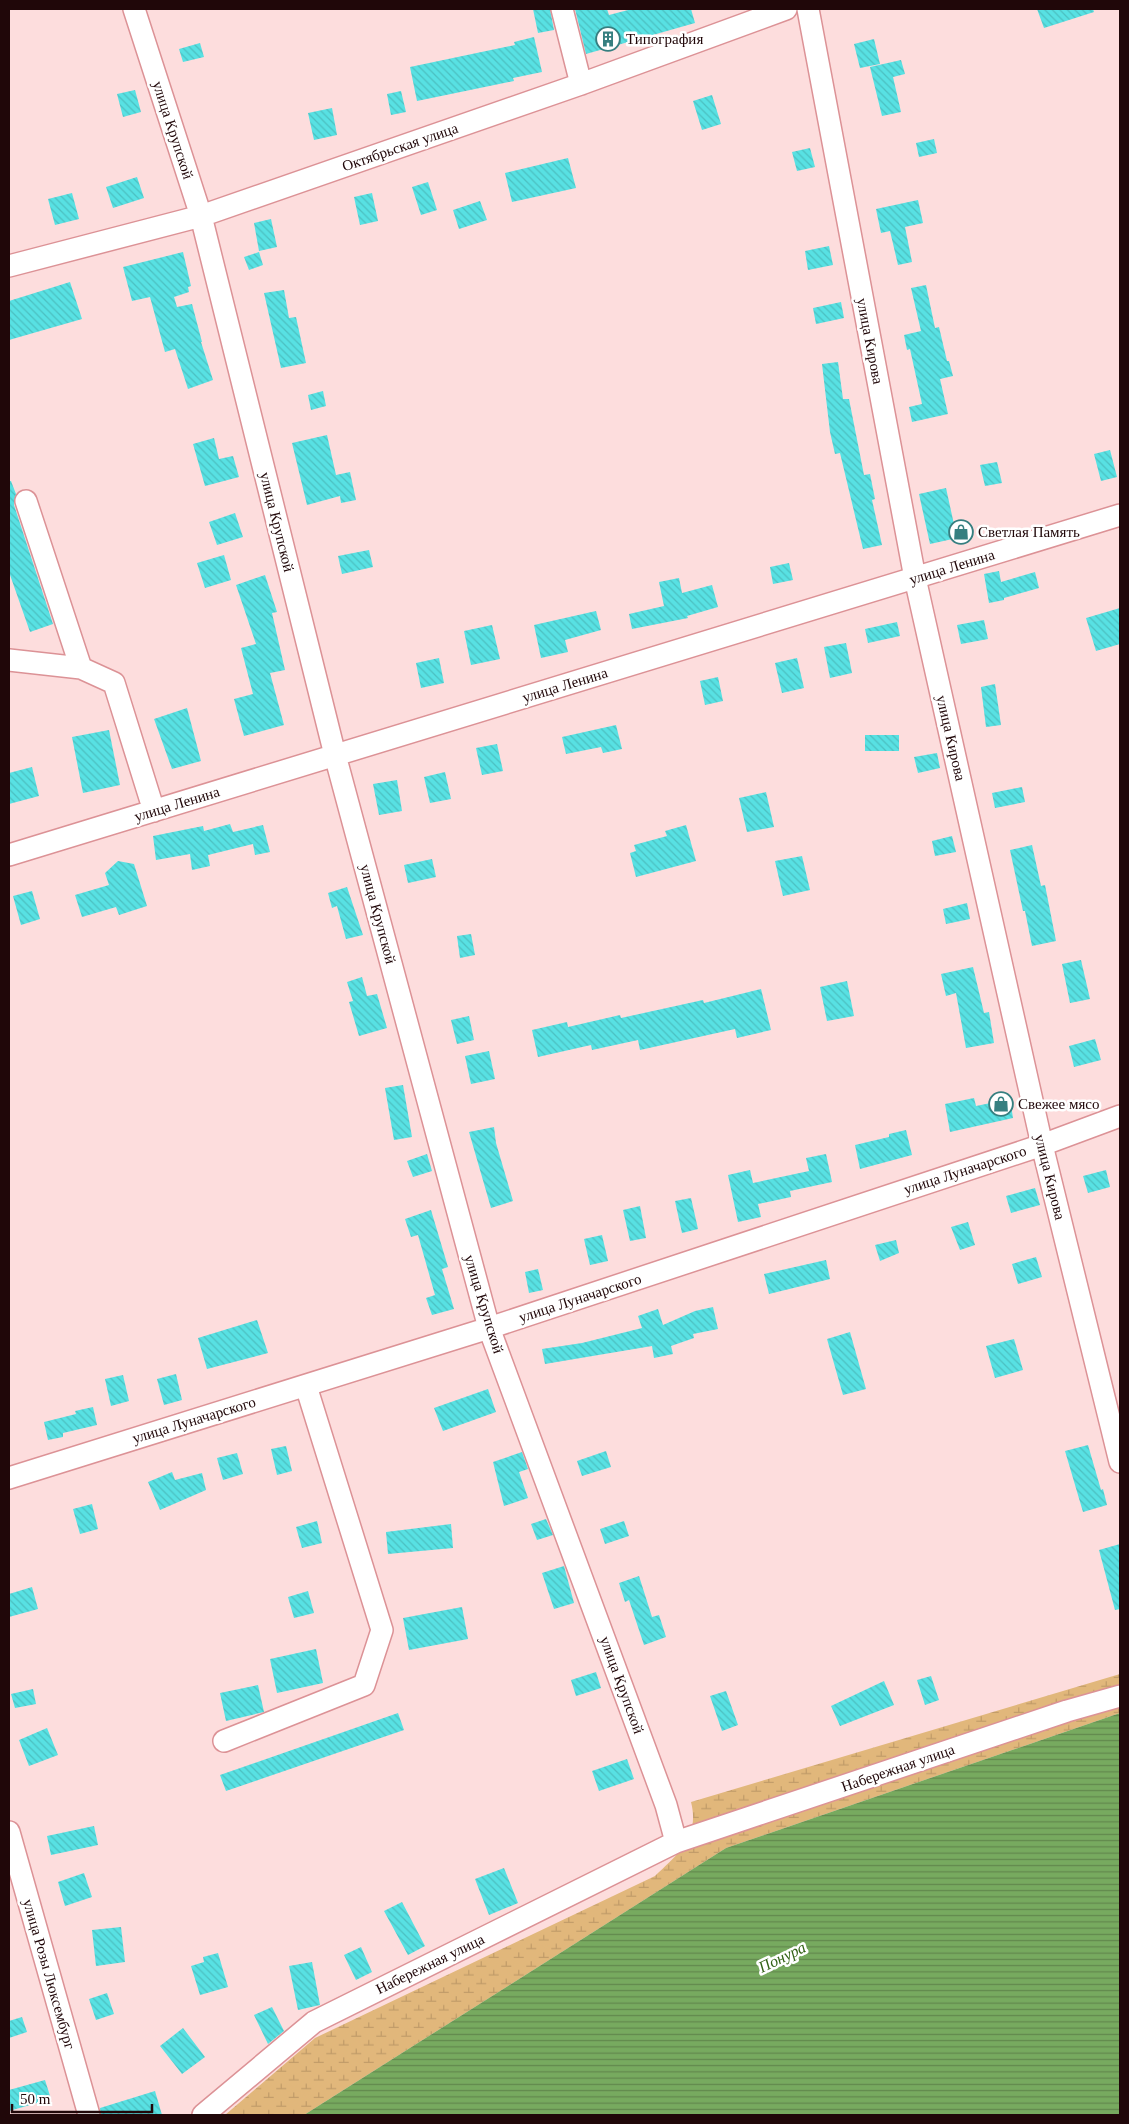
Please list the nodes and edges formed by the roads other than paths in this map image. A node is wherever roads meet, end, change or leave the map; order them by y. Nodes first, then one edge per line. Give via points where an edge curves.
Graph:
1 (134, 9) edge
2 (562, 9) edge
3 (786, 9) edge
4 (808, 9) edge
5 (581, 84) junction
6 (201, 216) junction
7 (9, 266) edge
8 (26, 501) dead end
9 (1120, 515) edge
10 (914, 578) junction
11 (9, 660) edge
12 (81, 668) junction
13 (335, 755) junction
14 (154, 811) junction
15 (9, 855) edge
16 (1120, 1116) edge
17 (1042, 1145) junction
18 (489, 1328) junction
19 (306, 1386) junction
20 (1120, 1462) edge
21 (9, 1478) edge
22 (1120, 1696) edge
23 (224, 1741) dead end
24 (9, 1832) edge
25 (676, 1842) junction
26 (89, 2115) edge
27 (203, 2115) edge

1 - 6 street, улица Крупской
2 - 5 street
3 - 5 street, Октябрьская улица
4 - 10 street, улица Кирова
5 - 6 street, Октябрьская улица
6 - 7 street, Октябрьская улица
6 - 13 street, улица Крупской
8 - 12 street
9 - 10 street, улица Ленина
10 - 13 street, улица Ленина
10 - 17 street, улица Кирова
11 - 12 street
12 - 14 street via 114,683
13 - 14 street, улица Ленина
13 - 18 street, улица Крупской
14 - 15 street, улица Ленина
16 - 17 street, улица Луначарского
17 - 18 street, улица Луначарского
17 - 20 street, улица Кирова
18 - 19 street, улица Луначарского
18 - 25 street, улица Крупской via 666,1805
19 - 21 street, улица Луначарского
19 - 23 street via 382,1630 364,1685
22 - 25 street, Набережная улица
24 - 26 street, улица Розы Люксембург
25 - 27 street, Набережная улица via 314,2022

